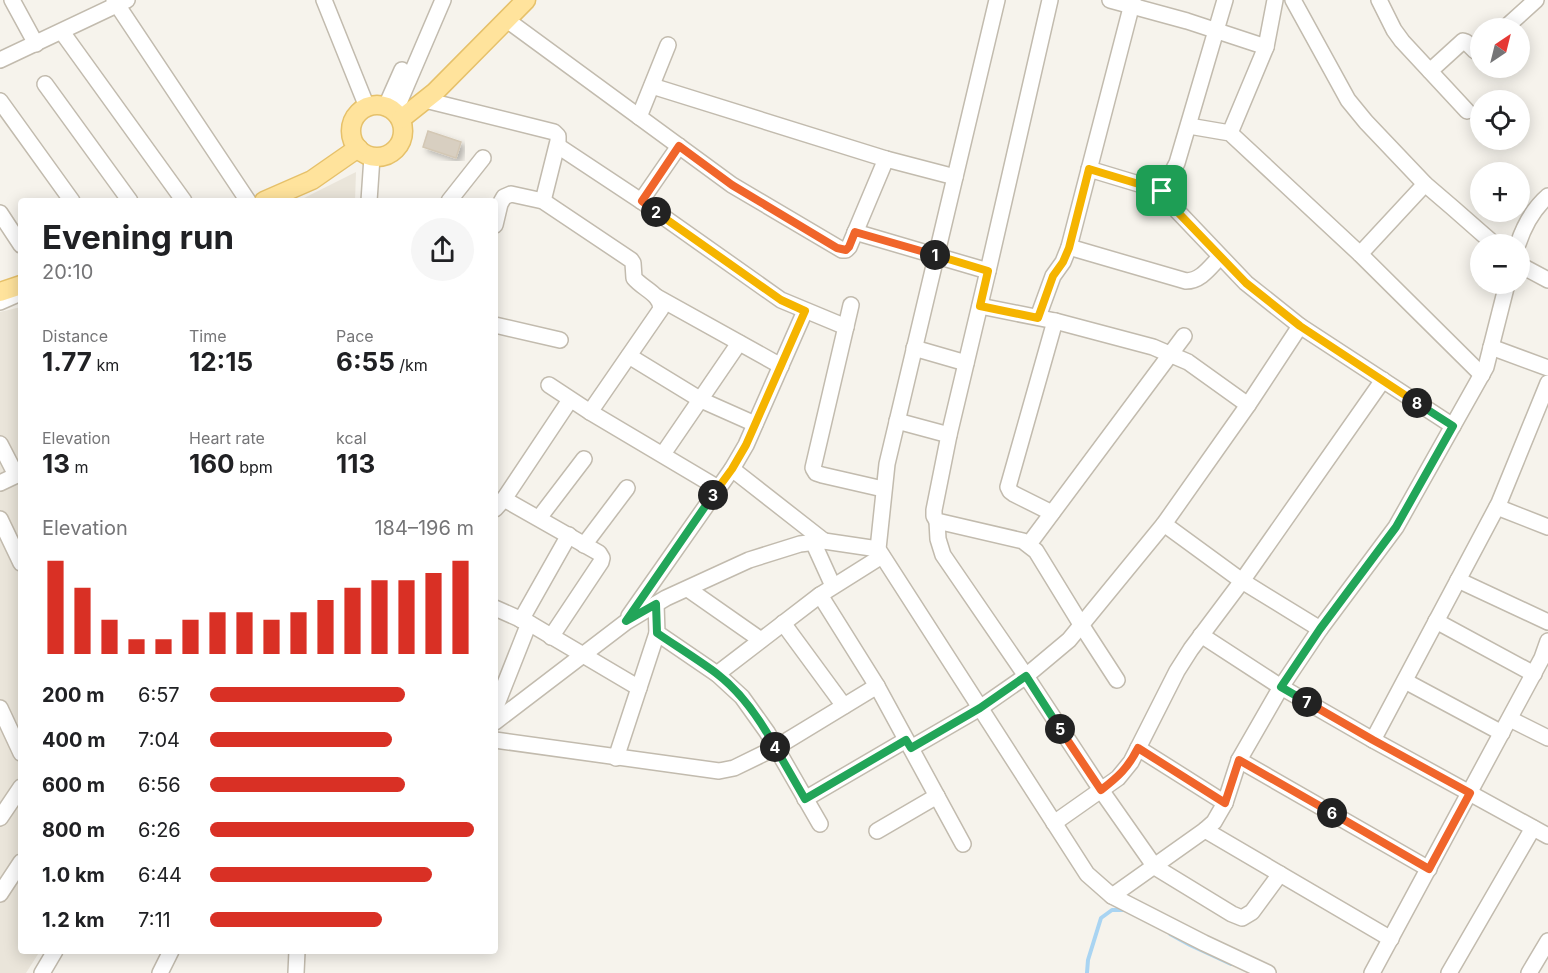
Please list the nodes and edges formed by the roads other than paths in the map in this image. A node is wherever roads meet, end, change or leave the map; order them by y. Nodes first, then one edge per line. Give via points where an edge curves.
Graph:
1 (12, 0) edge
2 (324, 0) edge
3 (334, 0) edge
4 (432, 0) edge
5 (443, 0) edge
6 (526, 0) edge
7 (997, 0) edge
8 (1050, 0) edge
9 (1110, 0) edge
10 (1225, 0) edge
11 (1275, 0) edge
12 (1293, 0) edge
13 (1379, 0) edge
14 (1536, 0) edge
15 (119, 2) edge
16 (1132, 3) edge
17 (1516, 18) edge
18 (507, 20) junction
19 (1217, 31) junction
20 (62, 32) junction
21 (36, 44) junction
22 (668, 45) dead end
23 (1470, 46) edge
24 (1266, 47) junction
25 (0, 60) edge
26 (1431, 71) junction
27 (45, 84) dead end
28 (652, 86) junction
29 (425, 100) junction
30 (0, 101) edge
31 (385, 110) junction
32 (1467, 111) dead end
33 (639, 117) junction
34 (1189, 126) junction
35 (1230, 133) junction
36 (558, 146) junction
37 (679, 146) junction
38 (365, 153) junction
39 (483, 158) dead end
40 (886, 159) junction
41 (1089, 169) junction
42 (955, 177) junction
43 (1425, 184) junction
44 (1162, 191) junction
45 (1548, 196) edge
46 (70, 198) edge
47 (127, 198) edge
48 (182, 198) edge
49 (246, 198) edge
50 (271, 198) edge
51 (369, 198) edge
52 (451, 198) edge
53 (543, 201) junction
54 (642, 201) junction
55 (498, 212) edge
56 (0, 213) edge
57 (855, 232) junction
58 (1483, 234) edge
59 (1521, 234) edge
60 (18, 240) edge
61 (1069, 248) junction
62 (1360, 254) junction
63 (936, 256) junction
64 (1220, 256) junction
65 (1530, 270) edge
66 (988, 271) junction
67 (1548, 280) edge
68 (18, 286) edge
69 (0, 292) edge
70 (18, 293) edge
71 (1505, 294) edge
72 (657, 297) junction
73 (0, 302) edge
74 (851, 305) dead end
75 (980, 306) junction
76 (805, 311) junction
77 (1038, 318) junction
78 (1055, 321) junction
79 (498, 326) edge
80 (1300, 326) junction
81 (846, 327) junction
82 (1184, 336) dead end
83 (561, 340) dead end
84 (739, 343) junction
85 (1491, 347) junction
86 (914, 348) junction
87 (1171, 354) junction
88 (629, 356) junction
89 (966, 363) junction
90 (781, 366) junction
91 (1548, 368) edge
92 (1482, 375) junction
93 (1383, 380) junction
94 (1548, 383) edge
95 (549, 385) dead end
96 (570, 400) junction
97 (701, 400) junction
98 (1248, 405) junction
99 (590, 412) junction
100 (897, 421) junction
101 (755, 424) junction
102 (1453, 426) junction
103 (949, 435) junction
104 (0, 444) edge
105 (663, 454) junction
106 (584, 459) dead end
107 (732, 469) junction
108 (18, 474) edge
109 (0, 483) edge
110 (627, 488) dead end
111 (718, 488) junction
112 (883, 489) junction
113 (499, 504) edge
114 (1497, 507) junction
115 (1052, 513) junction
116 (539, 518) junction
117 (0, 519) edge
118 (937, 521) junction
119 (1164, 524) junction
120 (1548, 526) edge
121 (569, 536) junction
122 (819, 542) junction
123 (1029, 544) junction
124 (584, 545) junction
125 (880, 553) junction
126 (18, 557) edge
127 (1458, 580) junction
128 (1242, 581) junction
129 (688, 588) junction
130 (827, 591) junction
131 (656, 604) junction
132 (498, 609) edge
133 (626, 621) junction
134 (1436, 621) junction
135 (1548, 621) edge
136 (525, 622) junction
137 (783, 623) junction
138 (1082, 626) junction
139 (1320, 629) junction
140 (657, 633) junction
141 (1202, 634) junction
142 (551, 637) junction
143 (761, 640) junction
144 (1548, 641) edge
145 (582, 655) junction
146 (717, 674) junction
147 (1534, 674) junction
148 (1026, 676) junction
149 (1117, 680) dead end
150 (1405, 681) junction
151 (877, 686) junction
152 (1281, 687) junction
153 (639, 688) junction
154 (498, 700) edge
155 (844, 706) junction
156 (0, 708) edge
157 (980, 708) junction
158 (1510, 719) junction
159 (498, 720) edge
160 (1502, 733) junction
161 (1548, 738) edge
162 (498, 740) edge
163 (1373, 740) junction
164 (908, 744) junction
165 (18, 747) edge
166 (775, 748) junction
167 (1138, 748) junction
168 (616, 758) junction
169 (1239, 760) junction
170 (18, 790) edge
171 (1101, 790) junction
172 (1470, 793) junction
173 (937, 796) junction
174 (805, 799) junction
175 (1225, 803) junction
176 (3, 806) edge
177 (820, 824) dead end
178 (1054, 824) junction
179 (1533, 828) junction
180 (1205, 830) junction
181 (877, 831) dead end
182 (1548, 836) edge
183 (963, 844) dead end
184 (18, 867) edge
185 (1155, 867) junction
186 (1429, 869) junction
187 (1280, 874) junction
188 (0, 894) edge
189 (1112, 896) junction
190 (1391, 939) junction
191 (1548, 941) edge
192 (53, 954) edge
193 (165, 954) edge
194 (297, 954) edge
195 (42, 973) edge
196 (160, 973) edge
197 (296, 973) edge
198 (1268, 973) edge
199 (1372, 973) edge
200 (1449, 973) edge
201 (1529, 973) edge

1 - 21 street
2 - 31 street
3 - 31 street
4 - 31 street
5 - 31 street
6 - 18 main road
7 - 42 street
8 - 66 street
9 - 16 street
10 - 19 street
11 - 24 street
12 - 43 street via 1348,100
13 - 26 street via 1402,41
14 - 17 street
15 - 20 street
15 - 49 street
16 - 19 street
16 - 41 street
18 - 29 main road
18 - 33 street
19 - 24 street
19 - 34 street
20 - 21 street
20 - 48 street
21 - 25 street
22 - 28 street
23 - 26 street via 1463,41
24 - 35 street
26 - 32 street
27 - 47 street
28 - 33 street
28 - 40 street
29 - 31 main road
29 - 36 street via 547,129 558,136
30 - 46 street
31 - 38 main road via 358,113 353,122 352,135
31 - 38 main road via 403,126 402,139 389,154
33 - 37 street
34 - 35 street
34 - 44 street via 1177,163
35 - 62 street
36 - 53 street
36 - 54 street
37 - 54 street
37 - 57 street via 732,185 837,248 846,250
38 - 50 main road
38 - 51 street
39 - 52 street
40 - 42 street
40 - 57 street
41 - 44 street
41 - 61 street
42 - 63 street
43 - 58 street
43 - 62 street
44 - 64 street
45 - 59 street
53 - 55 street via 511,194 504,197
53 - 72 street via 631,260 634,278
54 - 76 street via 781,300
56 - 60 street
57 - 63 street
61 - 64 street via 1186,281 1198,279
61 - 77 street via 1053,276
62 - 92 street
63 - 66 street
63 - 86 street
64 - 80 street via 1246,283
65 - 67 street
66 - 75 street
68 - 69 main road
70 - 73 street
71 - 85 street
72 - 84 street
72 - 88 street via 662,309
74 - 81 street
75 - 77 street
75 - 89 street
76 - 81 street
76 - 90 street
77 - 78 street
78 - 87 street
78 - 115 street via 1008,487
79 - 83 street
80 - 93 street
80 - 98 street
81 - 112 street via 813,468 822,476
82 - 87 street
84 - 90 street
84 - 97 street
85 - 91 street
85 - 92 street
86 - 89 street
86 - 100 street
87 - 98 street
87 - 115 street
88 - 97 street
88 - 99 street
89 - 103 street
90 - 101 street
92 - 102 street
93 - 102 street
93 - 128 street
94 - 114 street
95 - 96 street
96 - 99 street
96 - 113 street
97 - 101 street
97 - 105 street
98 - 119 street
99 - 105 street
100 - 103 street
100 - 112 street
101 - 107 street
102 - 139 street via 1396,527
103 - 118 street via 934,510
104 - 108 street
105 - 111 street
106 - 116 street
107 - 111 street
107 - 122 street
108 - 109 street
110 - 124 street
111 - 133 street
112 - 125 street
113 - 116 street
114 - 120 street
114 - 127 street
115 - 123 street
116 - 121 street
117 - 126 street
118 - 123 street
118 - 148 street via 943,555
119 - 128 street
119 - 138 street
121 - 124 street
121 - 136 street
122 - 125 street
122 - 129 street via 749,560
122 - 130 street
123 - 138 street
124 - 142 street via 601,556 601,562
125 - 130 street
125 - 157 street
127 - 134 street
127 - 135 street
128 - 139 street
128 - 141 street
129 - 131 street
129 - 143 street
130 - 137 street
130 - 151 street
131 - 133 street
131 - 140 street
132 - 136 street
133 - 145 street
134 - 147 street
134 - 150 street
136 - 142 street
136 - 154 street
137 - 143 street
137 - 155 street
138 - 148 street
138 - 149 street
139 - 152 street
140 - 146 street
140 - 153 street
141 - 152 street
141 - 167 street via 1177,671
142 - 145 street
143 - 146 street
144 - 147 street
145 - 153 street
145 - 159 street
146 - 166 street via 742,697
147 - 158 street
148 - 157 street
148 - 171 street
150 - 160 street
150 - 163 street
151 - 155 street
151 - 164 street
152 - 163 street
152 - 169 street
153 - 168 street
155 - 166 street
156 - 165 street
157 - 164 street
157 - 178 street
158 - 160 street
158 - 161 street
160 - 172 street
162 - 168 street
163 - 172 street
164 - 173 street
164 - 174 street
166 - 168 street via 719,771
166 - 174 street
167 - 171 street via 1118,777
167 - 175 street
169 - 175 street
169 - 186 street
170 - 176 street
171 - 178 street
171 - 185 street
172 - 179 street
172 - 186 street
173 - 181 street
173 - 183 street
174 - 177 street
175 - 180 street
178 - 189 street via 1087,874
179 - 182 street
179 - 200 street
180 - 185 street
180 - 187 street
184 - 188 street
185 - 187 street via 1242,918 1252,912
185 - 189 street
186 - 190 street
187 - 190 street
189 - 198 street
190 - 199 street
191 - 201 street
192 - 195 street
193 - 196 street
194 - 197 street

